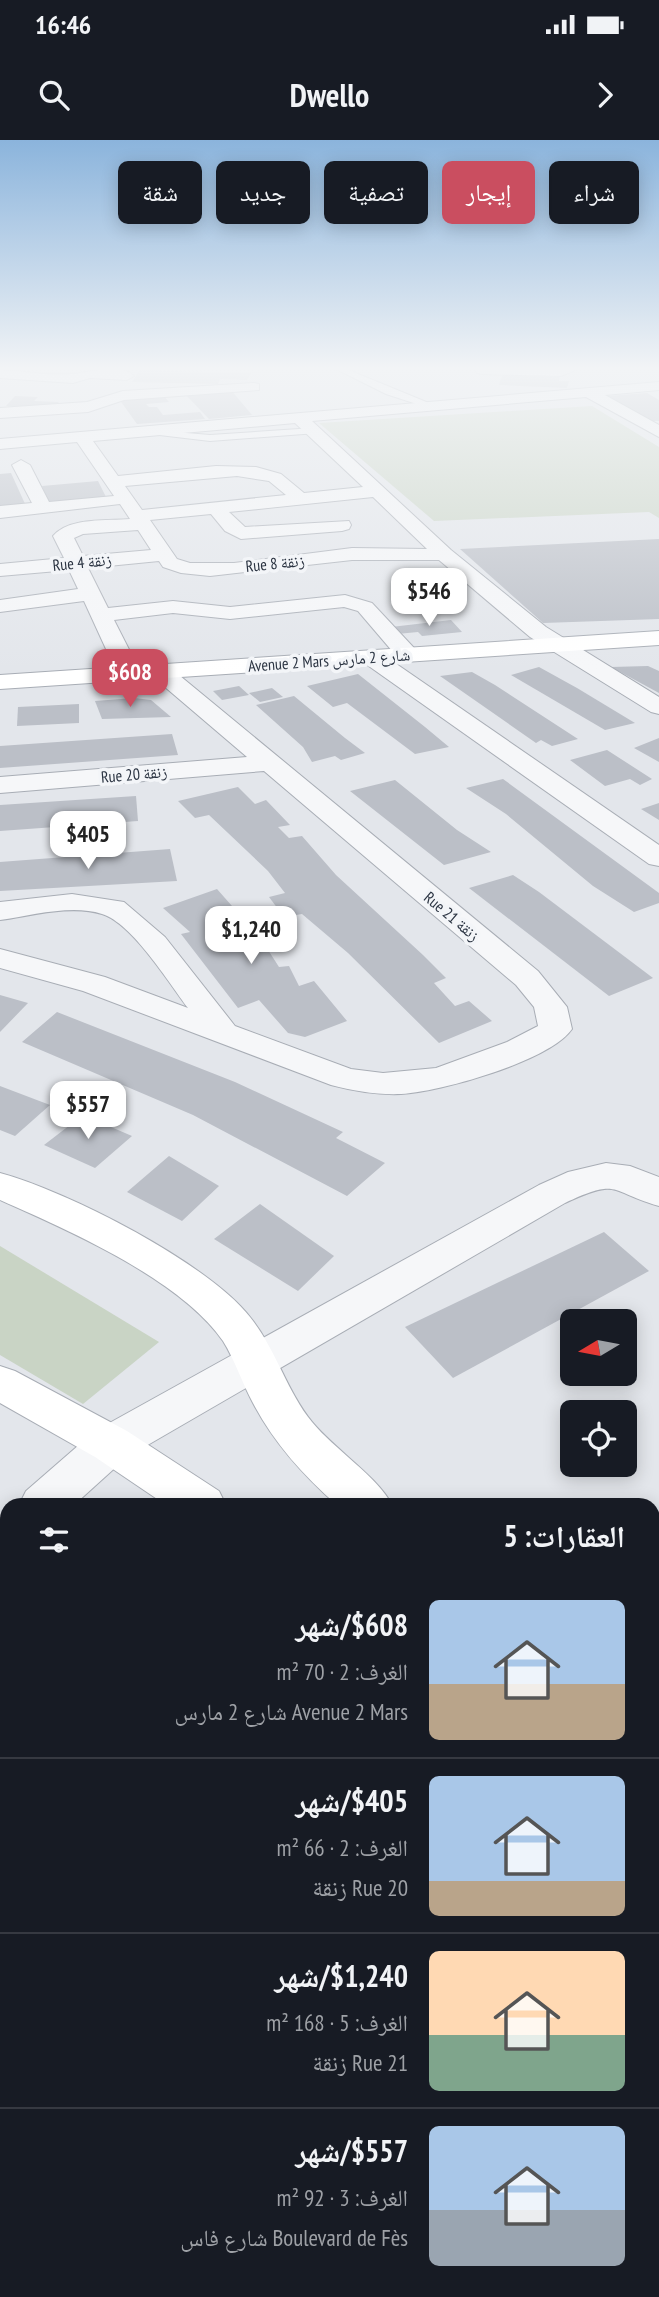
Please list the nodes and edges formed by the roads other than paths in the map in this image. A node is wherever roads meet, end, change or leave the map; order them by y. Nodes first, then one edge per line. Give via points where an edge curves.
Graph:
1 (30, 470) edge
2 (105, 470) edge
3 (354, 470) edge
4 (114, 482) junction
5 (379, 491) junction
6 (126, 499) junction
7 (300, 500) junction
8 (43, 508) junction
9 (217, 509) junction
10 (0, 513) edge
11 (140, 520) junction
12 (342, 525) dead end
13 (321, 527) junction
14 (351, 554) junction
15 (444, 554) junction
16 (167, 559) junction
17 (74, 563) junction
18 (264, 565) junction
19 (0, 570) edge
20 (91, 594) junction
21 (299, 605) junction
22 (0, 606) edge
23 (103, 615) junction
24 (659, 638) edge
25 (554, 645) junction
26 (407, 654) junction
27 (371, 657) junction
28 (160, 671) junction
29 (129, 673) junction
30 (0, 682) edge
31 (659, 707) edge
32 (268, 763) junction
33 (0, 785) edge
34 (659, 858) edge
35 (0, 911) edge
36 (0, 958) edge
37 (221, 1030) junction
38 (0, 1185) edge
39 (659, 1193) edge
40 (255, 1361) junction
41 (0, 1384) edge
42 (111, 1444) junction
43 (50, 1498) edge
44 (193, 1498) edge
45 (361, 1498) edge

1 - 8 street
2 - 4 street
3 - 5 street
4 - 6 street
4 - 7 street via 201,473 261,474 275,477
5 - 7 street
5 - 15 street
6 - 8 street
6 - 11 street
7 - 9 street
8 - 10 street
9 - 11 street
9 - 13 street via 241,533
11 - 16 street
11 - 17 street via 65,533 63,541
12 - 13 street
13 - 14 street
14 - 15 street, Rue 8 زنقة
14 - 18 street, Rue 8 زنقة
15 - 25 street
16 - 17 street, Rue 4 زنقة
16 - 18 street, Rue 8 زنقة via 188,569
17 - 19 street, Rue 4 زنقة
17 - 20 street
18 - 21 street
20 - 22 street
20 - 23 street
21 - 23 street via 230,613 173,607
21 - 26 street via 360,604
23 - 29 street
24 - 25 main road, Avenue 2 Mars شارع 2 مارس
25 - 26 main road, Avenue 2 Mars شارع 2 مارس
25 - 31 street
26 - 27 main road, Avenue 2 Mars شارع 2 مارس
27 - 28 main road, Avenue 2 Mars شارع 2 مارس
27 - 34 street
28 - 29 main road, Avenue 2 Mars شارع 2 مارس
28 - 32 street, Rue 21 زنقة
29 - 30 main road, Avenue 2 Mars شارع 2 مارس
32 - 33 street, Rue 20 زنقة
32 - 37 street, Rue 21 زنقة via 527,978 548,1000 555,1014 555,1029 541,1040 449,1077 398,1086 343,1078
35 - 37 street via 79,904 117,909 138,927
36 - 37 street via 94,984
38 - 40 main road via 68,1214 203,1294 235,1327
39 - 40 street via 618,1174 593,1175
40 - 42 street
40 - 45 main road via 298,1440
41 - 42 main road
42 - 43 street
42 - 44 main road

